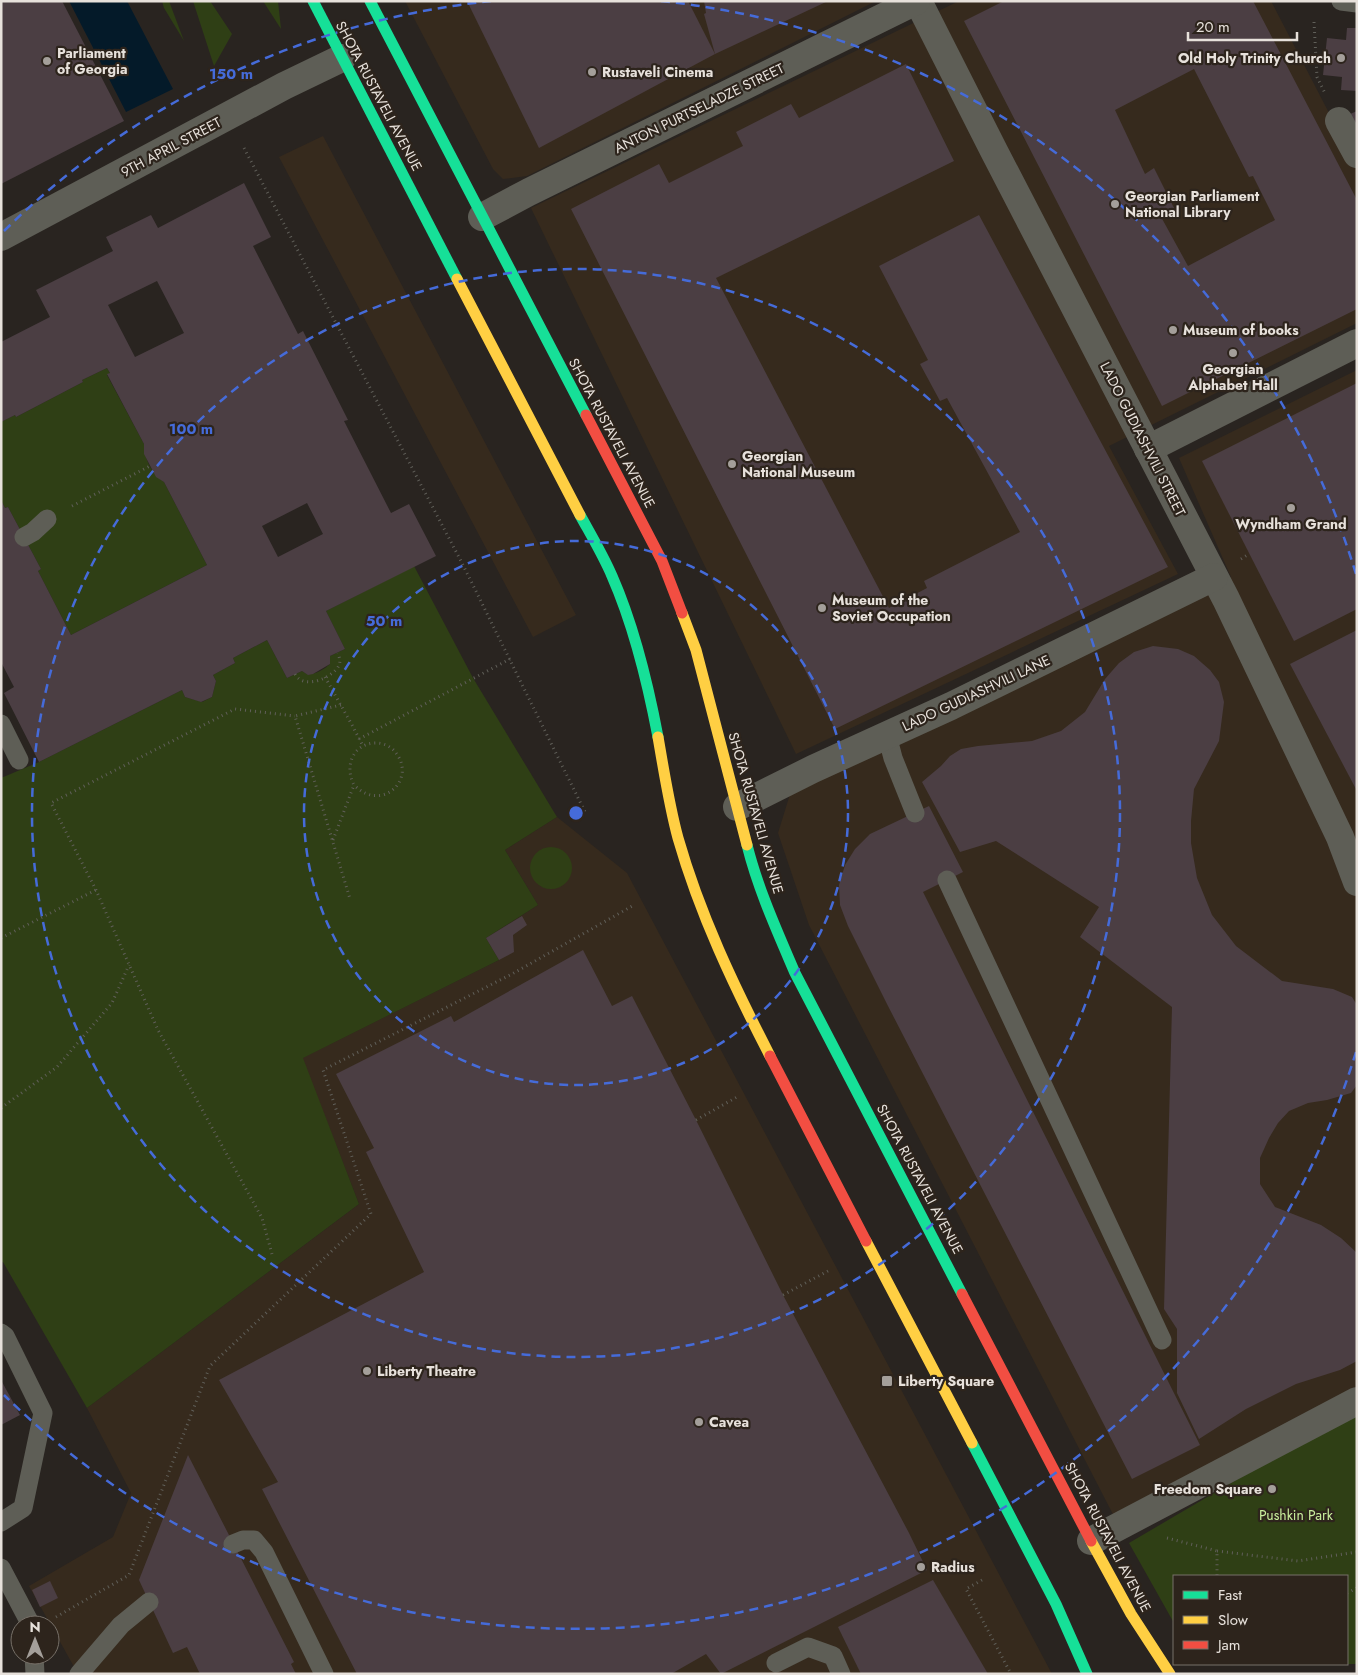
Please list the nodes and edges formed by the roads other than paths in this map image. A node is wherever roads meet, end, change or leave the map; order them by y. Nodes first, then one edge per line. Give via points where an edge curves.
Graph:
1 (312, 1) edge
2 (370, 1) edge
3 (917, 1) edge
4 (1342, 1) edge
5 (1357, 3) edge
6 (342, 58) junction
7 (1339, 121) road end
8 (1357, 154) edge
9 (482, 217) junction
10 (1, 237) edge
11 (1357, 343) edge
12 (1148, 449) junction
13 (47, 519) road end
14 (24, 537) dead end
15 (1214, 577) junction
16 (1, 724) edge
17 (887, 735) junction
18 (20, 760) dead end
19 (737, 808) junction
20 (915, 813) dead end
21 (947, 880) dead end
22 (1357, 882) edge
23 (1, 1333) edge
24 (1162, 1340) dead end
25 (1357, 1401) edge
26 (1, 1522) edge
27 (1091, 1541) junction
28 (233, 1544) dead end
29 (1, 1568) edge
30 (149, 1602) dead end
31 (26, 1615) edge
32 (776, 1663) dead end
33 (79, 1674) edge
34 (324, 1674) edge
35 (841, 1674) edge
36 (1087, 1674) edge
37 (1170, 1674) edge

1 - 6 main road, SHOTA RUSTAVELI AVENUE
2 - 9 main road, SHOTA RUSTAVELI AVENUE
3 - 9 street, ANTON PURTSELADZE STREET
3 - 12 street, LADO GUDIASHVILI STREET
4 - 5 lane
6 - 10 street, 9TH APRIL STREET
6 - 36 main road, SHOTA RUSTAVELI AVENUE via 612,576 634,636 649,694 678,837 717,949 1056,1604
7 - 8 street
9 - 19 main road, SHOTA RUSTAVELI AVENUE via 662,561 696,650
11 - 12 street
12 - 15 street, LADO GUDIASHVILI STREET
13 - 14 lane
15 - 17 street, LADO GUDIASHVILI LANE
15 - 22 street, LADO GUDIASHVILI STREET via 1340,837
16 - 18 lane
17 - 19 street, LADO GUDIASHVILI LANE
17 - 20 lane
19 - 27 main road, SHOTA RUSTAVELI AVENUE via 752,866 796,973
21 - 24 lane
23 - 26 lane via 44,1413 23,1508
25 - 27 street
27 - 37 main road, SHOTA RUSTAVELI AVENUE via 1130,1614
28 - 34 lane via 254,1540 264,1552
29 - 31 lane
30 - 33 lane via 121,1625
32 - 35 lane via 808,1646 833,1656

